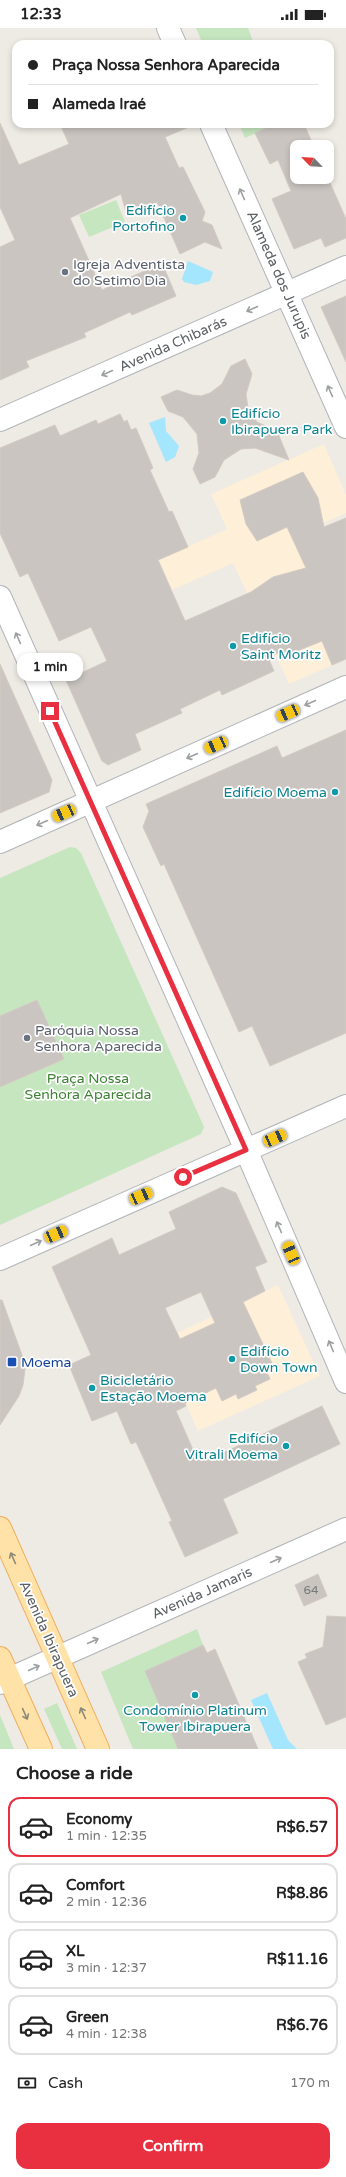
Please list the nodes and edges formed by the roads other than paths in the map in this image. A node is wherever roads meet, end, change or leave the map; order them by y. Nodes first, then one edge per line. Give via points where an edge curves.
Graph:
1 (168, 28) edge
2 (173, 40) edge
3 (213, 128) edge
4 (346, 267) edge
5 (287, 293) junction
6 (0, 420) edge
7 (346, 427) edge
8 (0, 598) edge
9 (346, 687) edge
10 (90, 802) junction
11 (0, 842) edge
12 (346, 1106) edge
13 (246, 1150) junction
14 (0, 1259) edge
15 (346, 1382) edge
16 (0, 1528) edge
17 (346, 1529) edge
18 (0, 1658) edge
19 (58, 1658) junction
20 (5, 1681) edge
21 (41, 1749) edge
22 (98, 1749) edge

1 - 2 street
5 -> 3 street, Alameda dos Jurupis
4 - 5 street, Avenida Chibarás
5 -> 6 street, Avenida Chibarás
7 -> 5 street, Alameda dos Jurupis
10 -> 8 street
9 -> 10 street
10 -> 11 street
10 - 13 street
12 - 13 street
14 -> 13 street
15 -> 13 street
19 -> 16 main road, Avenida Ibirapuera
19 -> 17 street, Avenida Jamaris
18 - 20 main road
20 -> 19 street, Avenida Jamaris
22 -> 19 main road, Avenida Ibirapuera
20 -> 21 main road

